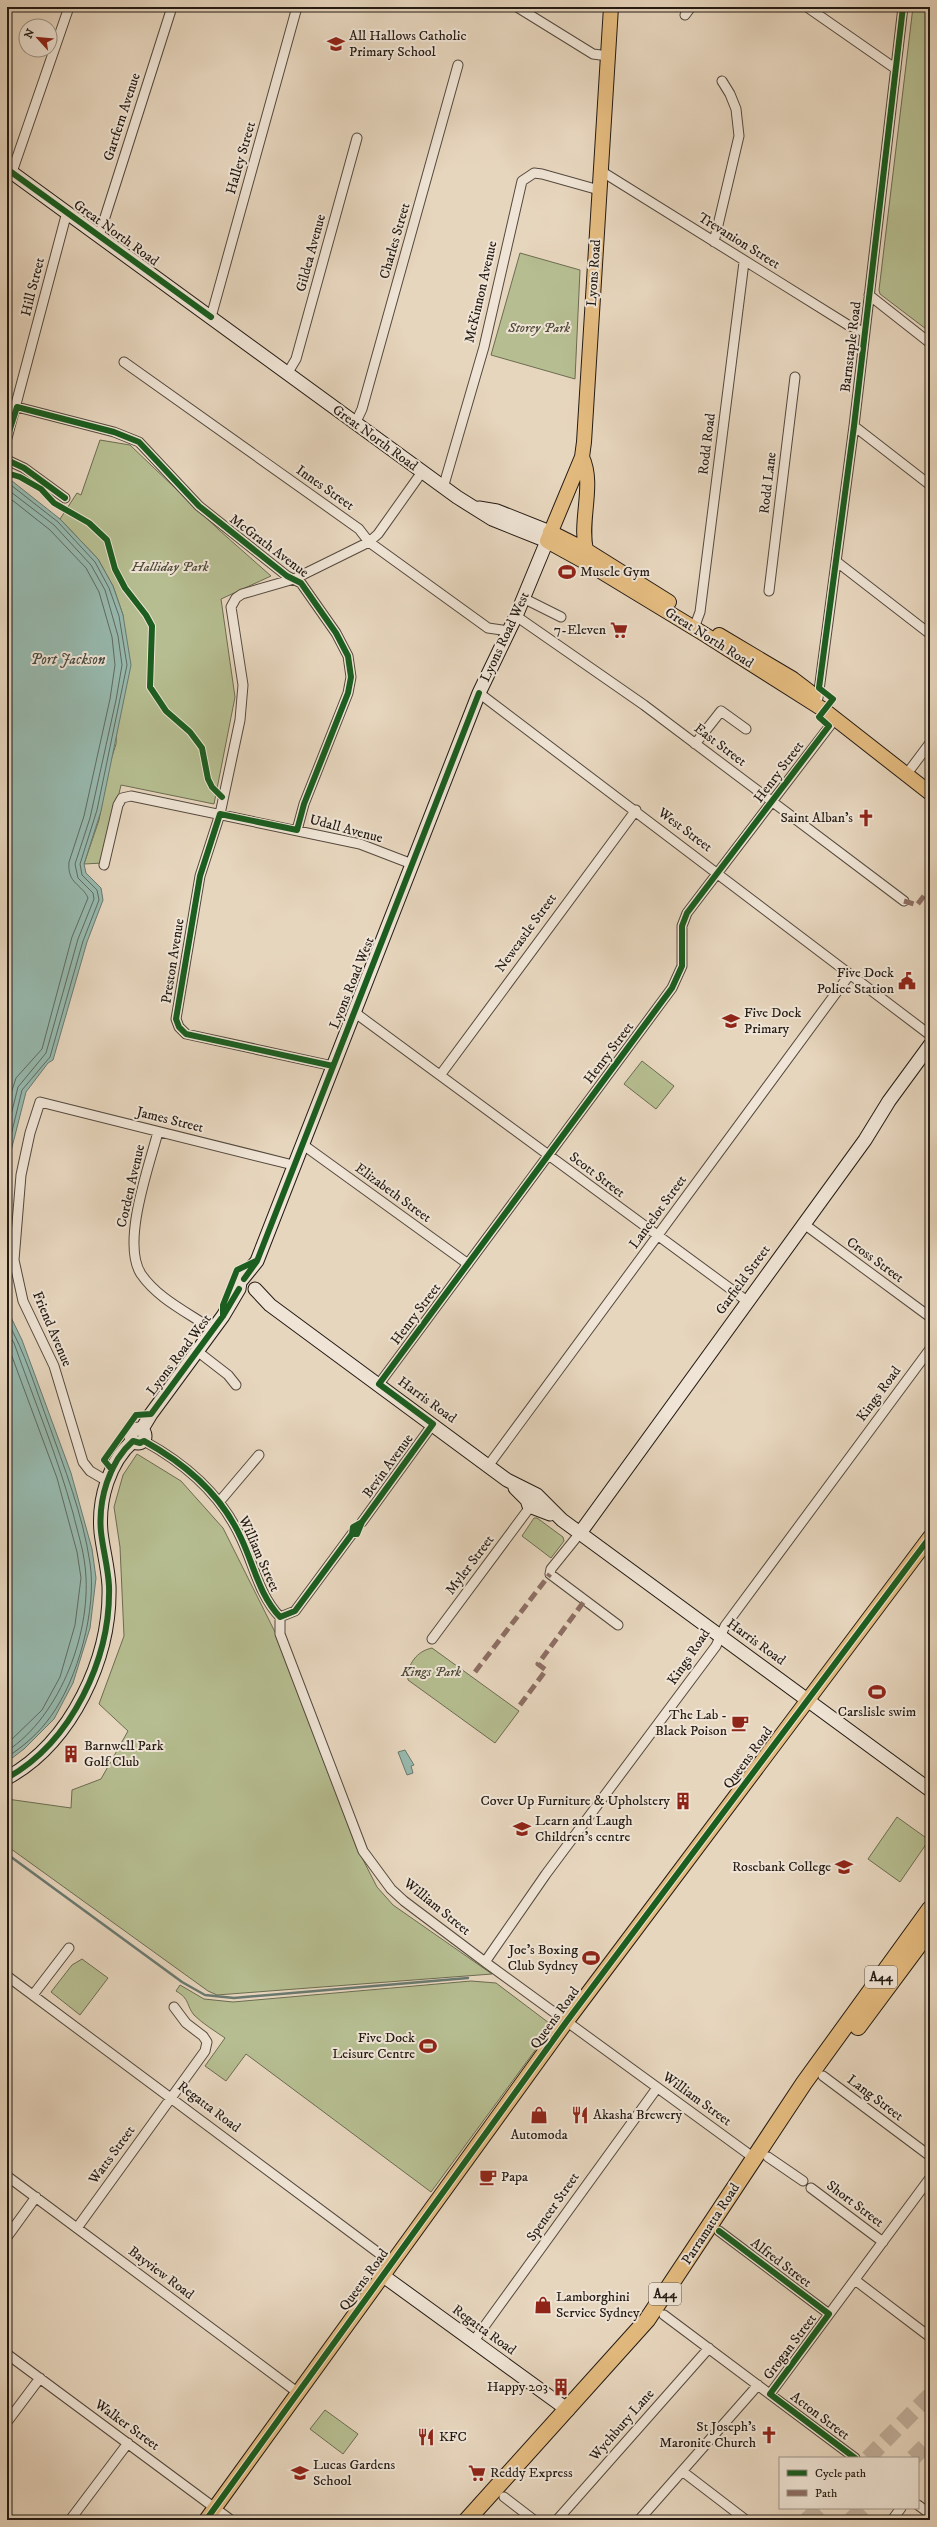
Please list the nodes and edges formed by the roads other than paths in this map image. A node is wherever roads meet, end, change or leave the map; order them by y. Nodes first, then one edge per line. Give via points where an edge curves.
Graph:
1 (69, 7) edge
2 (172, 7) edge
3 (297, 7) edge
4 (517, 7) edge
5 (611, 7) edge
6 (691, 7) edge
7 (807, 7) edge
8 (903, 7) edge
9 (685, 15) dead end
10 (608, 56) junction
11 (458, 65) dead end
12 (896, 70) junction
13 (722, 81) dead end
14 (357, 138) dead end
15 (9, 171) edge
16 (601, 171) junction
17 (599, 190) junction
18 (67, 212) junction
19 (99, 236) junction
20 (714, 242) junction
21 (744, 262) junction
22 (869, 295) junction
23 (211, 317) junction
24 (864, 332) junction
25 (930, 343) edge
26 (124, 362) dead end
27 (287, 374) junction
28 (795, 377) dead end
29 (17, 407) junction
30 (355, 424) junction
31 (854, 426) junction
32 (7, 438) edge
33 (582, 457) junction
34 (7, 460) edge
35 (422, 472) junction
36 (930, 485) edge
37 (443, 488) junction
38 (65, 498) dead end
39 (548, 537) junction
40 (369, 542) junction
41 (586, 550) junction
42 (836, 562) junction
43 (294, 579) junction
44 (769, 591) dead end
45 (523, 598) junction
46 (516, 616) junction
47 (562, 617) dead end
48 (695, 624) junction
49 (509, 631) junction
50 (930, 634) edge
51 (479, 693) junction
52 (818, 698) junction
53 (835, 719) junction
54 (746, 729) dead end
55 (930, 743) edge
56 (695, 744) junction
57 (908, 772) junction
58 (930, 784) edge
59 (930, 793) edge
60 (771, 801) junction
61 (636, 810) junction
62 (220, 814) junction
63 (297, 830) junction
64 (412, 864) junction
65 (104, 865) dead end
66 (718, 873) junction
67 (904, 901) dead end
68 (850, 974) junction
69 (354, 1012) junction
70 (930, 1036) edge
71 (930, 1045) edge
72 (333, 1066) junction
73 (441, 1074) junction
74 (40, 1102) joint
75 (158, 1132) junction
76 (302, 1144) junction
77 (548, 1154) junction
78 (293, 1165) junction
79 (804, 1224) junction
80 (658, 1236) junction
81 (468, 1264) junction
82 (248, 1288) junction
83 (747, 1301) junction
84 (930, 1317) edge
85 (213, 1330) junction
86 (930, 1349) edge
87 (197, 1351) junction
88 (378, 1384) junction
89 (236, 1385) dead end
90 (433, 1424) junction
91 (140, 1437) junction
92 (258, 1455) dead end
93 (488, 1466) junction
94 (107, 1481) junction
95 (220, 1501) junction
96 (533, 1502) junction
97 (362, 1522) dead end
98 (580, 1533) junction
99 (352, 1534) dead end
100 (930, 1537) edge
101 (280, 1617) junction
102 (618, 1625) dead end
103 (721, 1636) junction
104 (432, 1639) dead end
105 (807, 1700) junction
106 (7, 1778) edge
107 (930, 1790) edge
108 (930, 1909) edge
109 (930, 1930) edge
110 (69, 1948) dead end
111 (485, 1962) junction
112 (7, 1976) edge
113 (33, 1995) junction
114 (174, 2007) dead end
115 (567, 2022) junction
116 (823, 2076) junction
117 (657, 2088) junction
118 (170, 2098) junction
119 (929, 2154) edge
120 (761, 2157) junction
121 (7, 2176) edge
122 (930, 2178) edge
123 (803, 2181) dead end
124 (811, 2188) dead end
125 (36, 2197) junction
126 (77, 2228) junction
127 (719, 2232) junction
128 (7, 2237) edge
129 (882, 2242) junction
130 (392, 2262) junction
131 (382, 2275) junction
132 (855, 2280) junction
133 (829, 2314) junction
134 (664, 2315) junction
135 (930, 2337) edge
136 (473, 2342) junction
137 (709, 2348) junction
138 (7, 2354) edge
139 (40, 2378) junction
140 (758, 2385) junction
141 (297, 2392) junction
142 (770, 2394) junction
143 (568, 2410) junction
144 (7, 2422) edge
145 (128, 2443) junction
146 (854, 2457) edge
147 (682, 2471) junction
148 (504, 2497) junction
149 (919, 2506) edge
150 (215, 2507) junction
151 (900, 2509) edge
152 (930, 2514) edge
153 (70, 2520) edge
154 (206, 2520) edge
155 (231, 2520) edge
156 (468, 2520) edge
157 (482, 2520) edge
158 (534, 2520) edge
159 (557, 2520) edge
160 (640, 2520) edge
161 (746, 2520) edge
162 (892, 2520) edge

1 - 15 street
2 - 19 street, Gartfern Avenue
3 - 23 street, Halley Street
4 - 10 street via 593,54
5 - 10 main road, Lyons Road
6 - 9 street
7 - 12 street
8 - 12 street, Barnstaple Road
10 - 16 main road, Lyons Road
11 - 30 street, Charles Street via 362,409
12 - 22 street, Barnstaple Road
13 - 20 street via 736,109 739,136
14 - 27 street, Gildea Avenue via 296,359
15 - 18 main road, Great North Road
16 - 17 main road, Lyons Road
16 - 20 street, Trevanion Street
17 - 33 main road, Lyons Road
17 - 37 street, McKinnon Avenue via 534,173 522,182 484,347
18 - 19 main road, Great North Road
18 - 29 street, Hill Street
19 - 23 main road, Great North Road
20 - 21 street, Trevanion Street
21 - 24 street, Trevanion Street via 848,325
21 - 48 street, Rodd Road via 700,612
22 - 24 street, Barnstaple Road
22 - 25 street
23 - 27 main road, Great North Road
24 - 31 street, Barnstaple Road
26 - 40 street, Innes Street via 359,529
27 - 30 main road, Great North Road
28 - 44 street, Rodd Lane
29 - 32 street, Hill Street
29 - 43 street, McGrath Avenue via 121,434 139,442 199,506
30 - 35 main road, Great North Road
31 - 36 street
31 - 42 street, Barnstaple Road
33 - 39 main road, Lyons Road
33 - 41 main road via 587,467 584,534
34 - 38 street via 30,472
35 - 37 main road, Great North Road
35 - 40 street via 378,534
37 - 39 main road, Great North Road via 473,507 497,511
39 - 41 main road, Great North Road
39 - 45 main road, Lyons Road West
39 - 48 main road, Great North Road via 587,563
40 - 43 street
40 - 49 street, Innes Street via 488,628
41 - 48 main road, Great North Road
42 - 50 street
42 - 52 street, Barnstaple Road
43 - 62 street, Preston Avenue via 242,594 233,603 232,612 243,685 240,720
43 - 63 street, McGrath Avenue via 301,583 340,640 348,656 351,677 348,693 304,804
45 - 46 main road, Lyons Road West
45 - 47 street
46 - 49 main road, Lyons Road West
46 - 56 street, East Street via 644,705
48 - 52 main road, Great North Road via 793,679
48 - 53 main road, Great North Road
49 - 51 main road, Lyons Road West
51 - 61 street, West Street
51 - 64 main road, Lyons Road West
52 - 57 main road, Great North Road
53 - 57 main road, Great North Road
53 - 60 street, Henry Street
54 - 56 street via 721,711
55 - 57 street
56 - 60 street, East Street
57 - 58 main road, Great North Road
57 - 59 main road, Great North Road
60 - 66 street, Henry Street
60 - 67 street, East Street
61 - 66 street, West Street
61 - 73 street, Newcastle Street
62 - 63 street, Udall Avenue
62 - 65 street, Udall Avenue via 131,796 122,798 118,805
62 - 72 street, Preston Avenue via 200,876 179,993 176,1020 179,1027 186,1034
63 - 64 street, Udall Avenue via 360,844
64 - 69 main road, Lyons Road West
66 - 68 street, West Street
66 - 77 street, Henry Street via 684,919 682,966 672,988
68 - 70 street, West Street
68 - 80 street, Lancelot Street
69 - 72 main road, Lyons Road West
69 - 73 street, Scott Street
71 - 79 main road, Garfield Street
72 - 76 main road, Lyons Road West
73 - 77 street, Scott Street
74 - 75 street, James Street
74 - 94 street, Friend Avenue via 21,1175 14,1260 23,1300 54,1366 83,1462 90,1471
75 - 78 street, James Street
75 - 85 street, Corden Avenue via 134,1227 133,1247 136,1261 141,1274 166,1300
76 - 78 main road, Lyons Road West
76 - 81 street, Elizabeth Street
77 - 80 street, Scott Street
77 - 81 street, Henry Street
78 - 82 main road, Lyons Road West
79 - 83 main road, Garfield Street
79 - 84 street, Cross Street
80 - 83 street, Scott Street
80 - 93 street, Lancelot Street
81 - 88 street, Henry Street
82 - 85 main road, Lyons Road West via 230,1306
82 - 88 main road, Harris Road
83 - 98 main road, Garfield Street
85 - 87 main road, Lyons Road West
86 - 103 street, Kings Road via 730,1620
87 - 89 street via 228,1375
87 - 91 main road, Lyons Road West via 151,1414
88 - 90 main road, Harris Road
90 - 93 main road, Harris Road
90 - 97 street, Bevin Avenue
91 - 94 main road, Lyons Road West via 123,1451
91 - 95 street, William Street via 182,1464
92 - 95 street
93 - 96 main road, Harris Road
94 - 106 main road, Lyons Road West via 101,1517 107,1563 108,1604 97,1661 80,1699 60,1730 30,1761
95 - 101 street, William Street via 241,1538 268,1605
96 - 98 main road, Harris Road
96 - 104 street, Myler Street
98 - 102 street via 551,1569 550,1574
98 - 103 main road, Harris Road
99 - 101 street via 295,1610
100 - 105 main road, Queens Road
101 - 111 street, William Street via 280,1634 363,1851 404,1901
103 - 105 main road, Harris Road
103 - 111 street, Kings Road via 546,1874
105 - 107 main road, Harris Road
105 - 115 main road, Queens Road
108 - 120 highway, Parramatta Road / A44 via 804,2083
109 - 116 highway, Parramatta Road / A44
110 - 113 street
111 - 115 street, William Street
112 - 113 street, Regatta Road
113 - 118 street, Regatta Road
114 - 118 street, Watts Street via 186,2023 203,2036 207,2046
115 - 117 street, William Street
115 - 130 main road, Queens Road
116 - 119 street, Lang Street
116 - 120 highway, Parramatta Road / A44
117 - 120 street, William Street
117 - 136 street, Spencer Street
118 - 126 street, Watts Street
118 - 130 street, Regatta Road
120 - 123 street
120 - 127 highway, Parramatta Road / A44
120 - 143 highway, Parramatta Road / A44 via 647,2320
121 - 125 street, Bayview Road
122 - 129 street, Grogan Street
124 - 129 street, Short Street
125 - 126 street, Bayview Road
125 - 128 street
126 - 141 street, Bayview Road
127 - 133 street, Alfred Street
127 - 134 highway, Parramatta Road / A44
129 - 132 street, Grogan Street
130 - 131 main road, Queens Road
131 - 136 main road, Regatta Road
131 - 141 main road, Queens Road
132 - 133 street, Grogan Street
132 - 135 street
133 - 142 street, Grogan Street
134 - 137 street, Acton Street
134 - 148 highway, Parramatta Road / A44
136 - 143 main road, Regatta Road
137 - 140 street, Acton Street
137 - 159 street, Wychbury Lane
138 - 139 street, Walker Street
139 - 144 street
139 - 145 street, Walker Street
140 - 142 street, Acton Street
140 - 147 street
141 - 150 main road, Queens Road
142 - 146 street, Acton Street
143 - 156 highway, Parramatta Road / A44
145 - 150 street, Walker Street
145 - 153 street
147 - 160 street
147 - 161 street
148 - 157 highway, Parramatta Road / A44
148 - 158 street
149 - 152 street
150 - 154 main road, Queens Road
150 - 155 street, Walker Street
151 - 162 street

